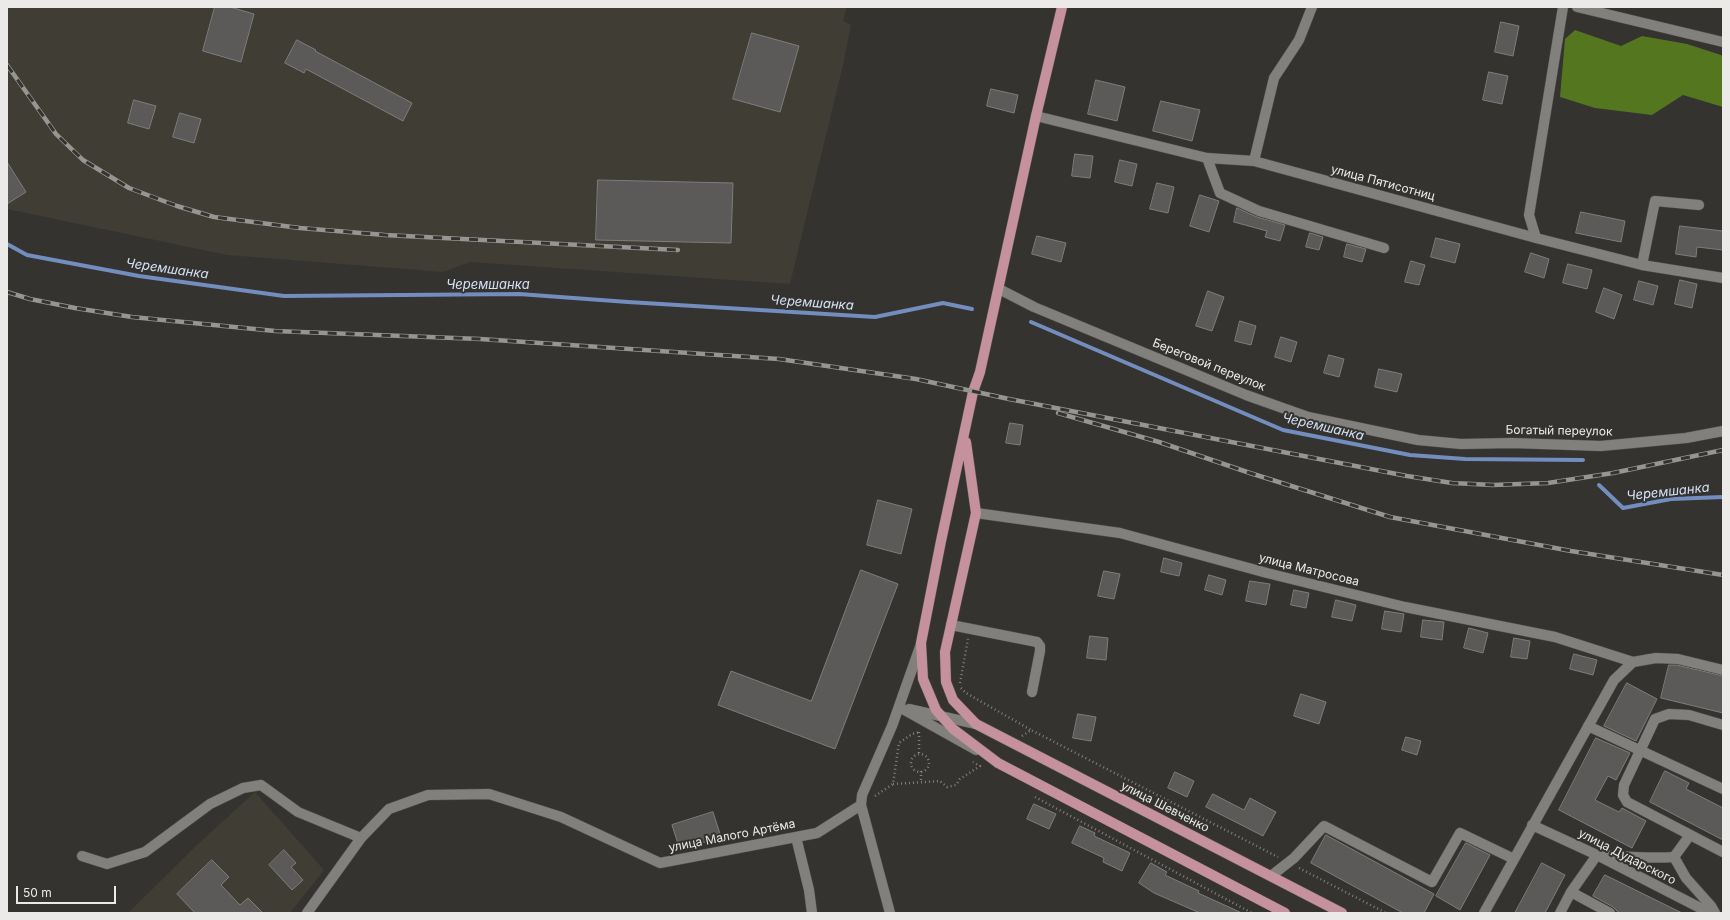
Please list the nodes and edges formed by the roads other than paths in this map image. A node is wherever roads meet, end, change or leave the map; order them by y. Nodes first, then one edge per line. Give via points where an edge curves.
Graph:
1 (1062, 7) edge
2 (1312, 7) edge
3 (1562, 7) edge
4 (1577, 7) edge
5 (1723, 42) edge
6 (1036, 116) junction
7 (1207, 158) junction
8 (1254, 161) junction
9 (1699, 205) dead end
10 (1536, 238) junction
11 (1384, 248) dead end
12 (1642, 265) junction
13 (1723, 278) edge
14 (998, 293) junction
15 (1723, 430) edge
16 (965, 436) junction
17 (1418, 440) joint
18 (976, 513) junction
19 (952, 624) junction
20 (921, 643) junction
21 (1633, 662) junction
22 (1723, 670) edge
23 (1032, 692) dead end
24 (899, 707) junction
25 (976, 724) junction
26 (1723, 725) edge
27 (1588, 726) junction
28 (1640, 750) junction
29 (998, 763) junction
30 (1723, 789) edge
31 (861, 804) junction
32 (1532, 825) junction
33 (1690, 835) junction
34 (361, 838) junction
35 (796, 838) junction
36 (1723, 852) edge
37 (82, 856) dead end
38 (1597, 856) junction
39 (1674, 857) junction
40 (1514, 859) junction
41 (1271, 876) junction
42 (1572, 892) junction
43 (307, 913) edge
44 (812, 913) edge
45 (890, 913) edge
46 (1285, 913) edge
47 (1342, 913) edge
48 (1484, 913) edge
49 (1560, 913) edge
50 (1610, 913) edge
51 (1710, 913) edge
52 (1715, 913) edge

1 - 6 main road
2 - 8 street via 1299,40 1274,78
3 - 10 street via 1529,215
4 - 5 street
6 - 7 street, улица Пятисотниц
6 - 14 main road
7 - 8 street, улица Пятисотниц
7 - 11 street via 1220,193 1259,211
8 - 10 street, улица Пятисотниц
9 - 12 street via 1655,201
10 - 12 street, улица Пятисотниц
12 - 13 street, улица Пятисотниц
14 - 16 main road via 973,392
14 - 17 street, Береговой переулок via 1246,395 1308,417
15 - 17 street, Богатый переулок via 1686,438 1600,446 1461,444
16 - 18 main road
16 - 20 main road
18 - 19 main road, улица Шевченко
18 - 21 street, улица Матросова via 1120,533 1390,603 1555,637
19 - 23 street via 1037,642 1040,651
19 - 25 main road, улица Шевченко via 945,652 946,682 952,700
20 - 24 street
20 - 29 main road via 923,679 936,710 953,729
21 - 22 street via 1656,658 1678,659
21 - 27 street via 1614,680
24 - 25 street
24 - 29 street
24 - 31 street via 862,794
25 - 41 main road, улица Шевченко
26 - 28 street via 1689,715 1669,714 1655,719
27 - 28 street
27 - 32 street
28 - 30 street
28 - 33 street via 1624,785 1623,795 1627,802
29 - 46 main road
31 - 35 street, улица Малого Артёма via 818,833
31 - 45 street
32 - 38 street, улица Дударского
32 - 40 street
33 - 36 street
33 - 39 street
34 - 35 street, улица Малого Артёма via 389,809 428,794 489,794 561,817 660,864
34 - 37 street via 298,812 261,785 243,788 210,804 145,852 107,864
34 - 43 street, улица Малого Артёма
35 - 44 street
38 - 39 street
38 - 42 street
38 - 51 street, улица Дударского
39 - 52 street via 1686,878
40 - 41 street via 1460,833 1432,882 1324,826 1289,863
40 - 48 street
41 - 47 main road, улица Шевченко
42 - 49 street
42 - 50 street

